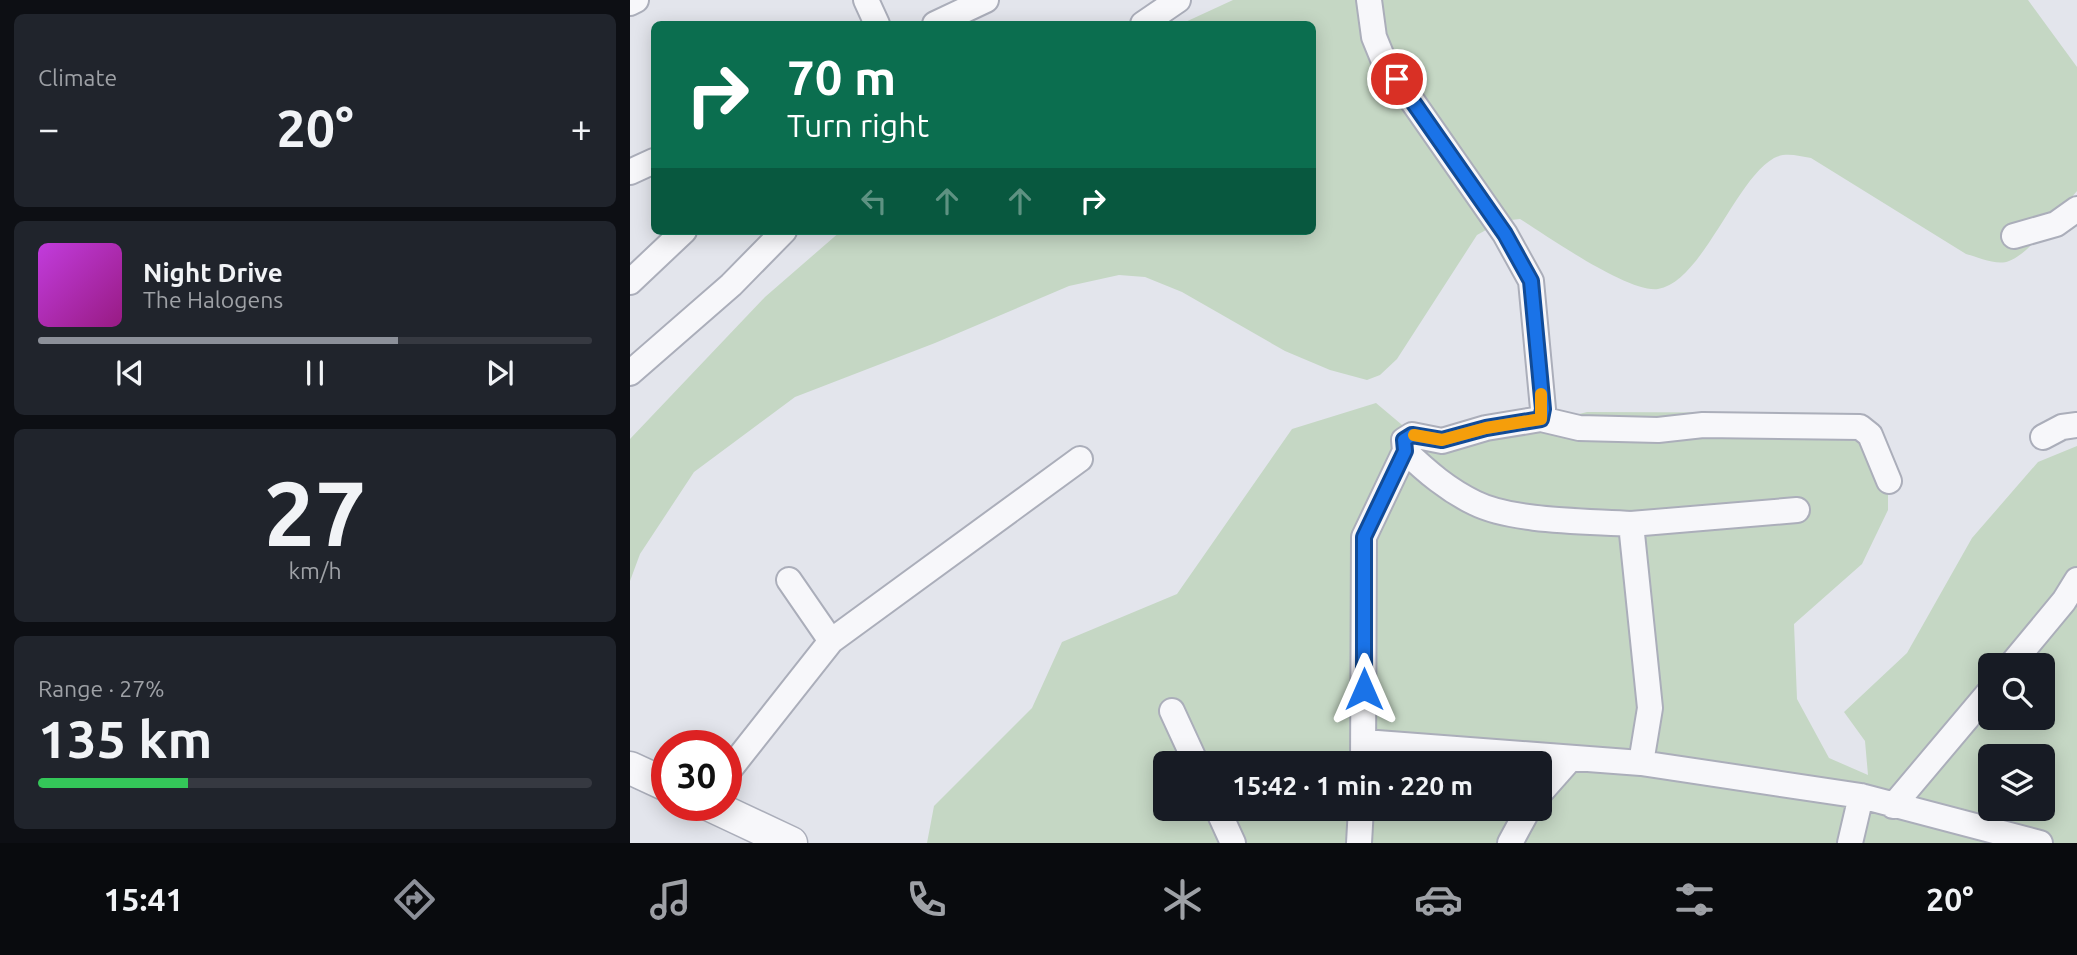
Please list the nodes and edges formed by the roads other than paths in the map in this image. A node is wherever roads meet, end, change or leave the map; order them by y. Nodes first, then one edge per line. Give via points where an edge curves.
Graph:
1 (636, 0) edge
2 (866, 0) edge
3 (986, 0) edge
4 (1178, 0) edge
5 (1368, 0) edge
6 (630, 3) edge
7 (876, 21) edge
8 (941, 21) edge
9 (1147, 21) edge
10 (651, 162) edge
11 (630, 172) edge
12 (2077, 209) edge
13 (680, 235) edge
14 (780, 235) edge
15 (2014, 236) dead end
16 (630, 282) edge
17 (630, 373) edge
18 (1541, 419) junction
19 (2077, 425) edge
20 (2043, 436) dead end
21 (1405, 451) junction
22 (1080, 459) dead end
23 (1889, 481) dead end
24 (1797, 510) dead end
25 (1631, 524) junction
26 (789, 580) dead end
27 (2077, 580) edge
28 (831, 640) junction
29 (2021, 653) edge
30 (1978, 705) edge
31 (1172, 710) dead end
32 (1191, 751) edge
33 (1364, 751) edge
34 (742, 754) edge
35 (1552, 757) edge
36 (1571, 758) junction
37 (1641, 763) junction
38 (630, 768) edge
39 (651, 778) edge
40 (1552, 779) edge
41 (1861, 796) junction
42 (1894, 806) junction
43 (742, 820) edge
44 (1223, 821) edge
45 (1360, 821) edge
46 (1522, 821) edge
47 (791, 843) edge
48 (1233, 843) edge
49 (1359, 843) edge
50 (1510, 843) edge
51 (1850, 843) edge
52 (2040, 843) edge

1 - 6 street
2 - 7 street
3 - 8 street
4 - 9 street
5 - 18 street via 1383,59 1505,234 1531,281
10 - 11 street
12 - 15 street via 2056,224
13 - 16 street
14 - 17 street via 731,285
18 - 21 street via 1442,440 1412,435 1404,440
18 - 23 street via 1605,429 1860,427 1870,435
19 - 20 street
21 - 25 street via 1432,477 1477,504 1523,515
21 - 33 street via 1364,537
22 - 28 street
24 - 25 street
25 - 37 street via 1650,708
26 - 28 street
27 - 29 street
28 - 34 street
30 - 42 street
31 - 32 street
35 - 36 street
36 - 37 street
36 - 40 street
37 - 41 street
38 - 39 street
41 - 42 street
41 - 51 street
42 - 52 street
43 - 47 street
44 - 48 street
45 - 49 street
46 - 50 street

